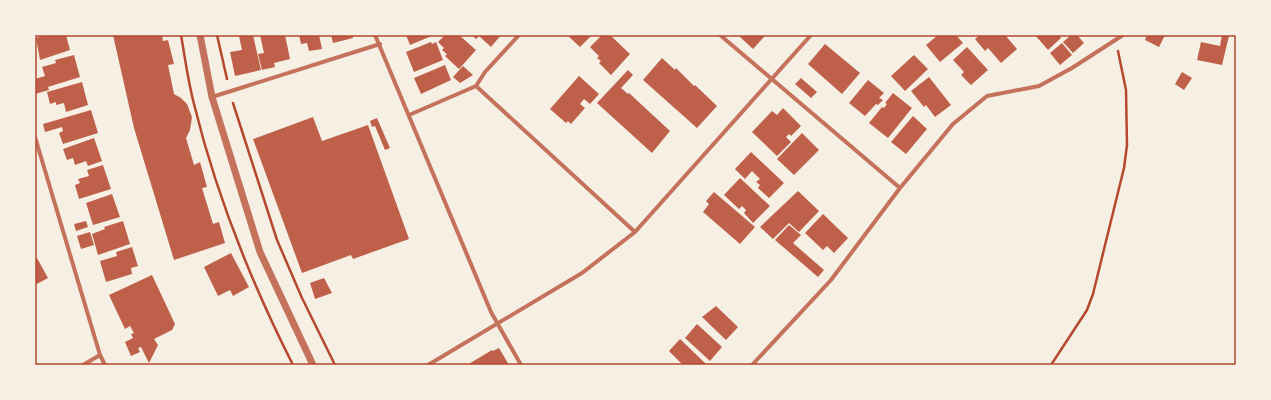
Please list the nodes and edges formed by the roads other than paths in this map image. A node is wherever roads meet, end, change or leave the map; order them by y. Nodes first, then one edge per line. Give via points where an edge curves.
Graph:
1 (200, 35) edge
2 (375, 35) edge
3 (519, 35) edge
4 (720, 35) edge
5 (811, 35) edge
6 (1123, 35) edge
7 (380, 44) junction
8 (771, 80) junction
9 (476, 86) junction
10 (212, 97) junction
11 (409, 115) junction
12 (35, 137) edge
13 (900, 188) junction
14 (635, 232) junction
15 (497, 324) junction
16 (100, 355) junction
17 (83, 365) edge
18 (105, 365) edge
19 (313, 365) edge
20 (428, 365) edge
21 (521, 365) edge
22 (752, 365) edge

1 - 10 street
2 - 7 street
3 - 9 street via 485,72
4 - 8 street
5 - 8 street
6 - 13 street via 1039,86 987,96 953,124
7 - 10 street
7 - 11 street
8 - 13 street
8 - 14 street
9 - 11 street
9 - 14 street
10 - 19 street via 260,252
11 - 15 street
12 - 16 street
13 - 22 street via 830,280
14 - 15 street via 582,273
15 - 20 street
15 - 21 street
16 - 17 street
16 - 18 street

